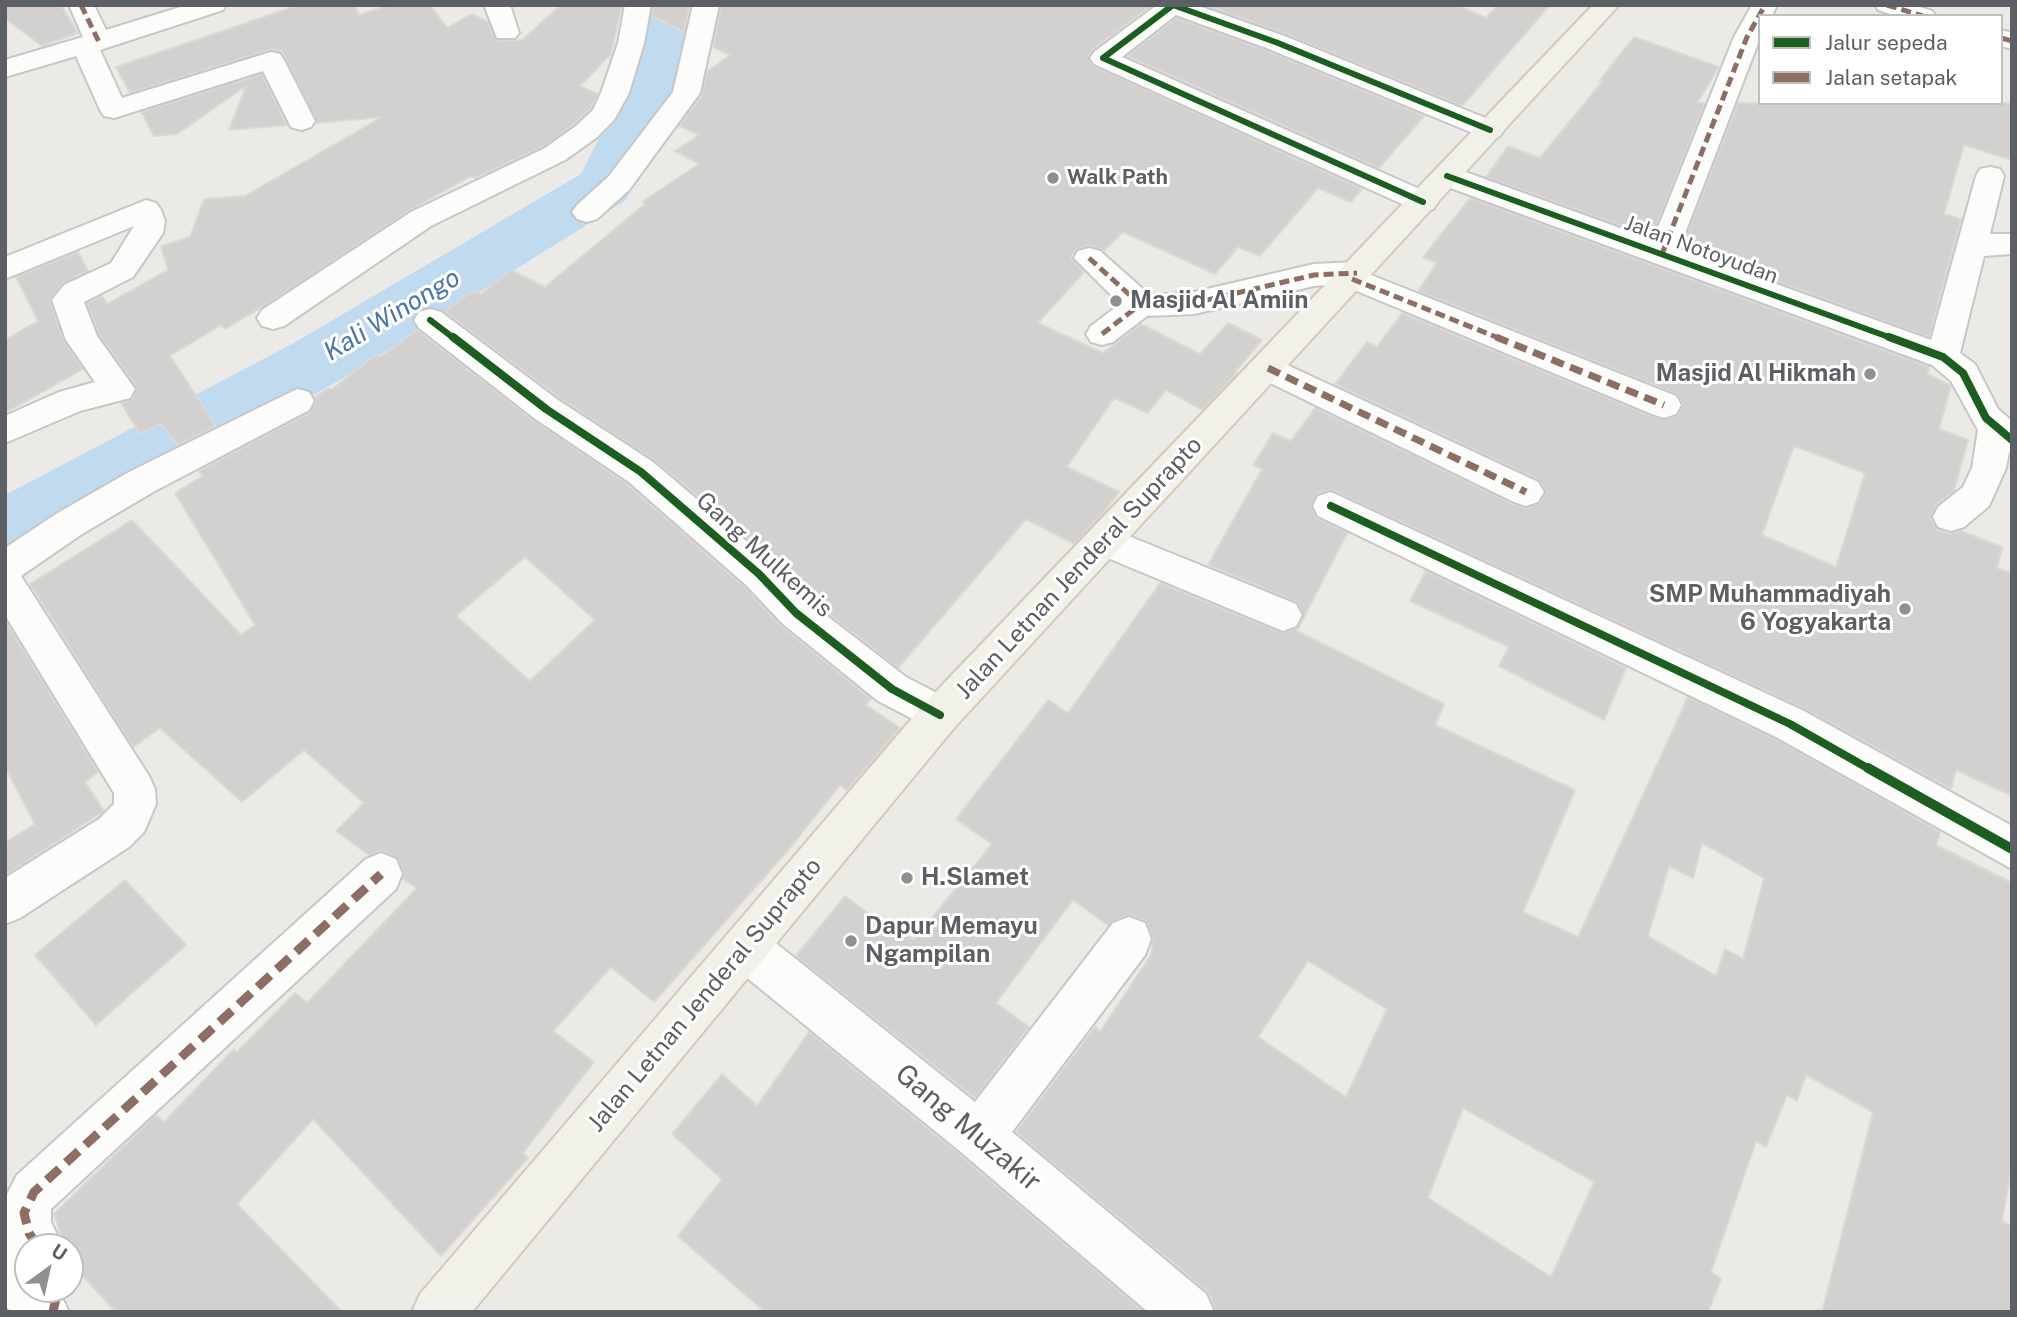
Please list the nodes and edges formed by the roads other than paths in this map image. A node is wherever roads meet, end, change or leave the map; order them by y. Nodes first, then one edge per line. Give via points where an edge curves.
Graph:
1 (80, 5) edge
2 (214, 5) edge
3 (497, 5) edge
4 (638, 5) edge
5 (706, 5) edge
6 (1607, 5) edge
7 (1887, 5) edge
8 (1916, 14) edge
9 (1758, 17) edge
10 (506, 33) dead end
11 (92, 44) junction
12 (5, 69) edge
13 (301, 121) dead end
14 (1490, 130) junction
15 (1990, 176) dead end
16 (1435, 189) junction
17 (587, 212) dead end
18 (2012, 244) edge
19 (1972, 249) junction
20 (1662, 254) junction
21 (1088, 258) dead end
22 (5, 269) edge
23 (1355, 276) junction
24 (1141, 304) junction
25 (272, 318) dead end
26 (430, 320) dead end
27 (1102, 334) dead end
28 (1943, 357) junction
29 (1268, 368) junction
30 (298, 401) dead end
31 (1664, 405) dead end
32 (5, 430) edge
33 (2004, 433) edge
34 (1527, 492) dead end
35 (1331, 506) dead end
36 (1951, 517) dead end
37 (1104, 541) junction
38 (5, 568) edge
39 (5, 582) edge
40 (1283, 615) dead end
41 (940, 715) junction
42 (2012, 849) edge
43 (381, 874) dead end
44 (5, 903) edge
45 (1129, 939) dead end
46 (746, 948) junction
47 (979, 1136) junction
48 (29, 1233) edge
49 (5, 1263) edge
50 (43, 1312) edge
51 (438, 1312) edge
52 (1188, 1312) edge

1 - 11 street
2 - 11 street
3 - 10 street
4 - 25 street via 615,93 604,114 586,132 555,153 411,225
5 - 17 street via 686,93 619,183
6 - 14 main road, Jalan Letnan Jenderal Suprapto
7 - 8 street
9 - 20 street
11 - 12 street
11 - 13 street via 114,110 271,60
14 - 16 main road, Jalan Letnan Jenderal Suprapto
14 - 16 street, Jalan Notoyudan via 1173,5 1102,58
15 - 19 street
16 - 20 street, Jalan Notoyudan
16 - 23 main road, Jalan Letnan Jenderal Suprapto
18 - 19 street
19 - 28 street
20 - 28 street, Jalan Notoyudan
21 - 24 street
22 - 32 street via 146,210 148,233 122,270 68,300 82,340 118,389 71,401
23 - 24 street via 1314,275 1166,307
23 - 29 main road, Jalan Letnan Jenderal Suprapto
23 - 31 street
24 - 27 street
26 - 41 street, Gang Mulkemis via 546,409 642,472 760,574 796,613 892,689
28 - 33 street via 1964,373 1986,418
29 - 34 street
29 - 37 main road, Jalan Letnan Jenderal Suprapto
30 - 38 street via 141,482
33 - 36 street via 1978,496
35 - 42 street via 1790,724
37 - 40 street
37 - 41 main road, Jalan Letnan Jenderal Suprapto
39 - 44 street via 134,789 135,804 114,833
41 - 46 main road, Jalan Letnan Jenderal Suprapto
43 - 48 street via 34,1192 24,1213
45 - 47 street
46 - 47 street, Gang Muzakir
46 - 51 main road, Jalan Letnan Jenderal Suprapto
47 - 52 street, Gang Muzakir
49 - 50 street

